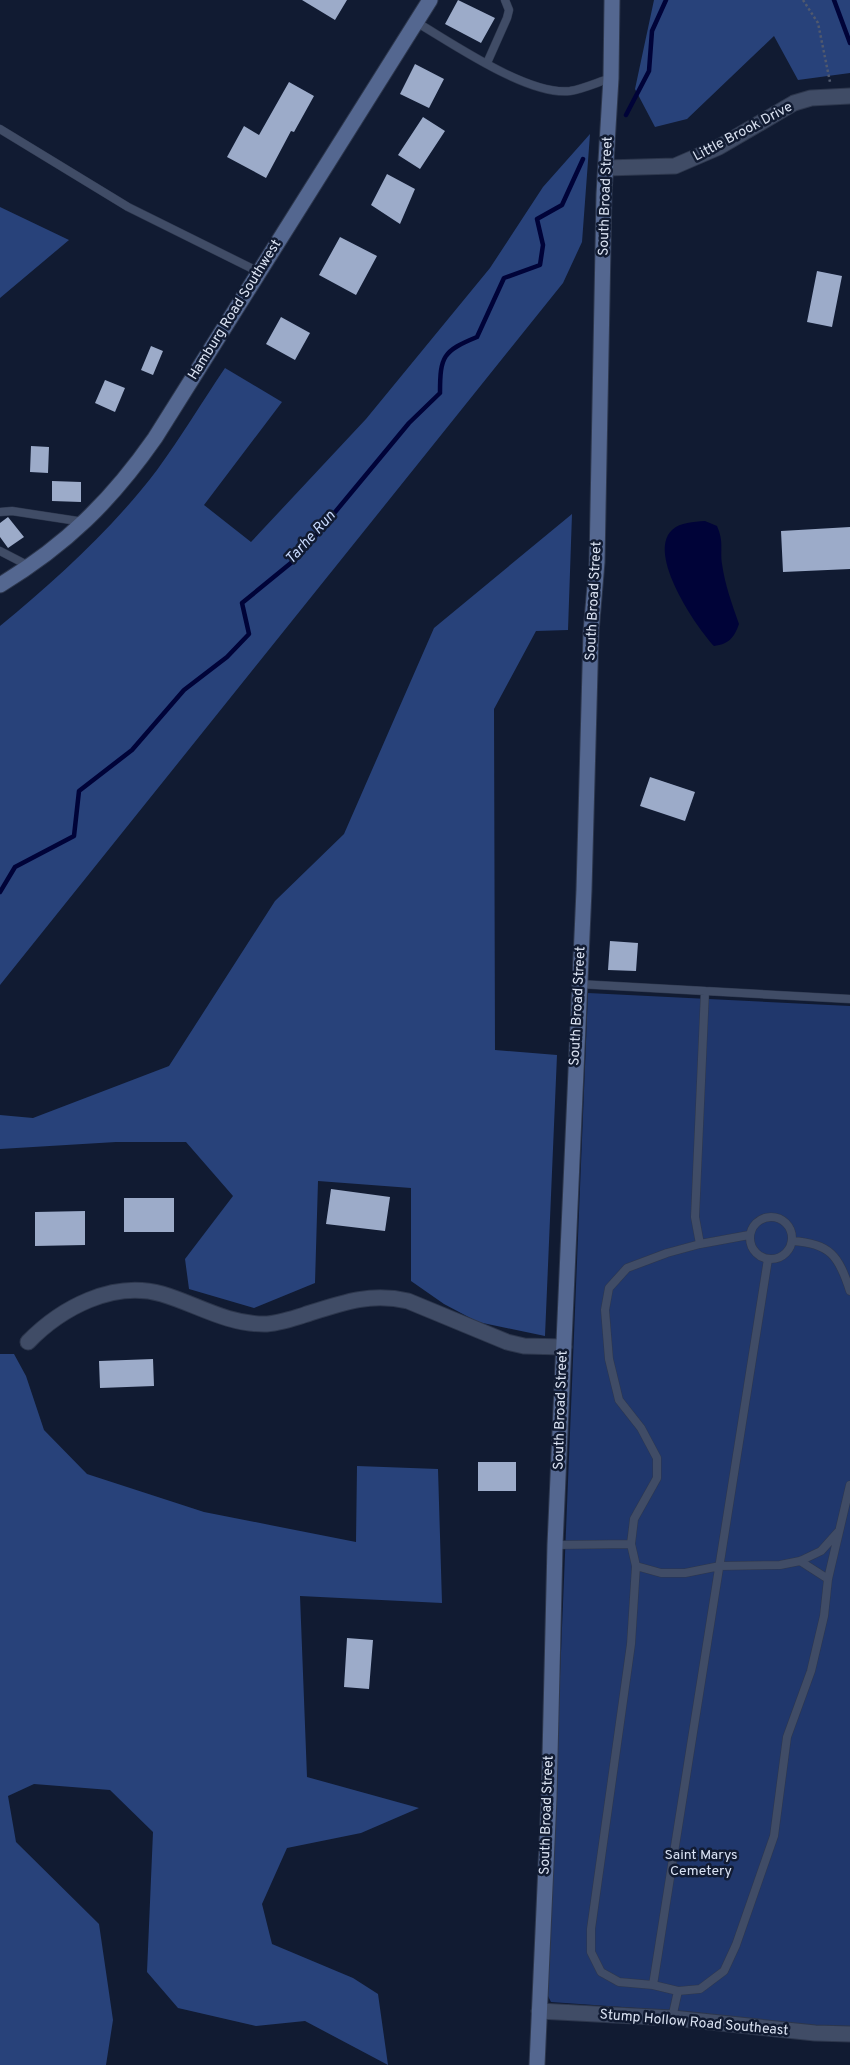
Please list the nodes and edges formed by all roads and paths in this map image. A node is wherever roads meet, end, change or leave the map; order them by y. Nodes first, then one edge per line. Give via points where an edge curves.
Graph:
1 (430, 0) edge
2 (505, 0) edge
3 (612, 0) edge
4 (803, 0) edge
5 (416, 22) junction
6 (486, 63) junction
7 (611, 78) junction
8 (833, 96) junction
9 (850, 96) edge
10 (0, 130) edge
11 (606, 168) junction
12 (259, 272) junction
13 (0, 512) edge
14 (86, 522) junction
15 (0, 551) edge
16 (29, 566) junction
17 (0, 585) edge
18 (578, 984) junction
19 (705, 990) junction
20 (850, 999) edge
21 (749, 1235) junction
22 (792, 1241) junction
23 (700, 1244) junction
24 (768, 1259) junction
25 (850, 1291) edge
26 (28, 1342) dead end
27 (564, 1347) junction
28 (850, 1485) edge
29 (838, 1532) junction
30 (631, 1544) junction
31 (555, 1545) junction
32 (800, 1561) junction
33 (636, 1566) junction
34 (720, 1566) junction
35 (828, 1579) junction
36 (653, 1984) junction
37 (678, 1991) junction
38 (539, 2011) junction
39 (672, 2018) junction
40 (850, 2034) edge
41 (536, 2065) edge

1 - 5 street, Hamburg Road Southwest
2 - 6 lane via 508,18
3 - 7 street, South Broad Street
4 - 8 path via 818,23
5 - 6 lane
5 - 12 street, Hamburg Road Southwest
6 - 7 lane via 523,81 552,89 571,91
7 - 11 street, South Broad Street
8 - 9 street, Little Brook Drive
8 - 11 street, Little Brook Drive via 794,103 719,147 675,166
10 - 12 lane via 128,207
11 - 18 street, South Broad Street via 598,562 591,632 584,890
12 - 14 street, Hamburg Road Southwest via 129,476
13 - 14 lane
14 - 16 street, Hamburg Road Southwest
15 - 16 lane
16 - 17 street, Hamburg Road Southwest
18 - 19 lane
18 - 27 street, South Broad Street
19 - 20 lane
19 - 23 lane via 696,1217
21 - 22 lane via 757,1221 773,1217 788,1225
21 - 23 lane
21 - 24 lane via 754,1251
22 - 24 lane via 784,1255
22 - 25 lane via 813,1242 831,1253 842,1267
23 - 30 lane via 627,1268 609,1288 605,1310 609,1359 619,1400 641,1428 657,1458 657,1478 634,1519
24 - 34 lane
26 - 27 street via 43,1326 79,1304 120,1292 140,1291 160,1294 222,1317 265,1324 286,1321 350,1300 396,1298 507,1342
27 - 31 street, South Broad Street
28 - 29 lane
29 - 32 lane via 821,1550
29 - 35 lane
30 - 31 lane
30 - 33 lane
31 - 38 street, South Broad Street via 549,1798
32 - 34 lane via 780,1565
32 - 35 lane
33 - 34 lane via 660,1573 685,1573
33 - 36 lane via 631,1644 592,1929 592,1952 601,1972 619,1982
34 - 36 lane
35 - 37 lane via 824,1616 811,1671 787,1737 774,1836 736,1945 724,1971 700,1989
36 - 37 lane
37 - 39 lane
38 - 39 street, Stump Hollow Road Southeast
38 - 41 street, South Broad Street
39 - 40 street, Stump Hollow Road Southeast

